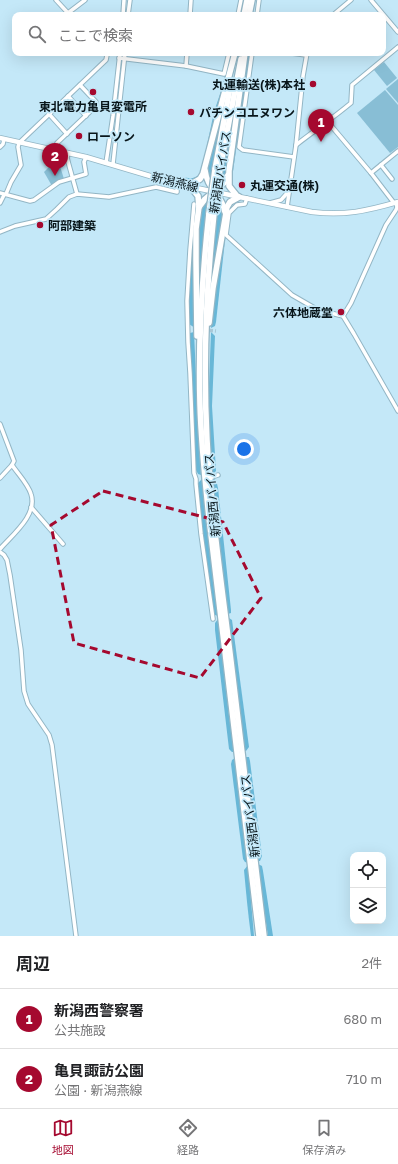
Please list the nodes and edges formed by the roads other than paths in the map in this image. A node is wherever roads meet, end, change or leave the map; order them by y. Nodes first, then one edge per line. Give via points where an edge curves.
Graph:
1 (56, 0) edge
2 (85, 0) edge
3 (124, 0) edge
4 (130, 0) edge
5 (191, 0) edge
6 (241, 0) edge
7 (247, 0) edge
8 (252, 0) edge
9 (259, 0) edge
10 (351, 0) edge
11 (371, 0) edge
12 (67, 12) edge
13 (71, 12) edge
14 (123, 12) edge
15 (128, 12) edge
16 (190, 12) edge
17 (239, 12) edge
18 (245, 12) edge
19 (250, 12) edge
20 (257, 12) edge
21 (337, 12) edge
22 (381, 12) edge
23 (386, 18) edge
24 (398, 32) edge
25 (398, 47) edge
26 (107, 56) edge
27 (187, 56) edge
28 (228, 56) edge
29 (235, 56) edge
30 (236, 56) edge
31 (242, 56) edge
32 (243, 56) edge
33 (252, 56) edge
34 (306, 56) edge
35 (119, 58) joint
36 (124, 58) junction
37 (186, 66) junction
38 (80, 85) junction
39 (68, 96) junction
40 (49, 114) junction
41 (86, 116) junction
42 (328, 122) junction
43 (67, 134) junction
44 (2, 138) edge
45 (19, 143) junction
46 (296, 145) junction
47 (0, 147) edge
48 (55, 150) junction
49 (398, 151) edge
50 (68, 153) junction
51 (86, 157) junction
52 (294, 157) junction
53 (106, 162) junction
54 (112, 164) junction
55 (381, 165) junction
56 (205, 168) junction
57 (218, 169) junction
58 (229, 171) junction
59 (371, 173) junction
60 (72, 178) junction
61 (156, 178) junction
62 (392, 179) dead end
63 (177, 184) junction
64 (189, 186) junction
65 (156, 187) junction
66 (290, 190) junction
67 (215, 192) junction
68 (0, 193) edge
69 (5, 194) junction
70 (76, 194) junction
71 (238, 197) junction
72 (247, 198) junction
73 (0, 203) edge
74 (269, 203) junction
75 (396, 203) edge
76 (197, 205) junction
77 (287, 207) junction
78 (226, 214) junction
79 (0, 232) edge
80 (343, 316) junction
81 (188, 330) junction
82 (193, 330) dead end
83 (202, 374) junction
84 (398, 411) edge
85 (0, 424) edge
86 (12, 465) junction
87 (218, 475) dead end
88 (212, 477) dead end
89 (0, 478) edge
90 (196, 479) junction
91 (201, 479) dead end
92 (31, 507) junction
93 (63, 544) dead end
94 (0, 551) edge
95 (213, 619) dead end
96 (260, 921) junction
97 (76, 936) edge
98 (259, 936) edge
99 (265, 936) edge

1 - 12 street
2 - 13 street
3 - 14 street
4 - 15 street
5 - 16 street
6 - 17 street
7 - 18 highway
8 - 19 highway
9 - 20 street
10 - 21 street
11 - 22 street
23 - 24 street
25 - 42 street via 352,85 351,103
26 - 38 street
27 - 37 street
28 - 37 street via 224,74
29 - 56 highway
30 - 57 highway, 新潟西バイパス
31 - 57 highway, 新潟西バイパス
32 - 58 highway
33 - 52 street via 239,147 243,150
34 - 46 street
35 - 36 street
35 - 53 street
36 - 37 street
36 - 54 street
38 - 39 street
38 - 41 street via 97,104
39 - 40 street
39 - 41 street
40 - 43 street
40 - 45 street
41 - 43 street
42 - 46 street
42 - 59 street
43 - 48 street via 57,143
44 - 45 main road, 新潟燕線
44 - 47 street via 3,144
45 - 48 main road, 新潟燕線
45 - 69 street via 21,165
46 - 52 street
48 - 50 main road, 新潟燕線
49 - 55 street
50 - 51 main road, 新潟燕線
50 - 60 street
51 - 53 main road, 新潟燕線
51 - 60 street via 86,174
52 - 66 street
53 - 54 main road, 新潟燕線
54 - 61 main road, 新潟燕線
55 - 59 street
55 - 62 street
56 - 64 highway via 200,179
56 - 67 highway via 207,180
57 - 83 highway, 新潟西バイパス, bridge via 211,214
58 - 67 highway via 224,184
58 - 71 highway via 229,186
59 - 75 street
60 - 69 street via 56,183 31,201
60 - 70 street
61 - 63 main road, 新潟燕線
61 - 65 street
63 - 64 main road, 新潟燕線
63 - 65 street via 177,192
64 - 67 main road, 新潟燕線
64 - 76 highway via 198,196
65 - 70 street via 114,196
66 - 74 street via 283,199
66 - 77 street
67 - 71 main road, 新潟燕線
67 - 76 highway
67 - 78 highway via 223,202
68 - 69 street
69 - 73 street
70 - 79 street via 46,218
71 - 72 main road, 新潟燕線
71 - 78 highway via 229,203
72 - 74 main road, 新潟燕線
72 - 80 street via 245,204 237,205 229,213 226,235 292,295 318,310
74 - 77 main road, 新潟燕線
75 - 77 main road, 新潟燕線 via 362,212 342,214 316,213
75 - 80 street via 396,210 386,225
76 - 81 street via 188,275
76 - 83 highway via 197,346
78 - 83 highway
80 - 84 street
81 - 82 street
81 - 90 street
83 - 96 highway, 新潟西バイパス via 213,517
85 - 86 street via 14,461
86 - 89 street
86 - 92 street via 31,494
87 - 88 street
90 - 91 street
90 - 95 street
92 - 93 street
92 - 94 street via 26,520
94 - 97 street via 8,560 24,691 28,704 49,735 52,745
96 - 98 highway
96 - 99 highway, 新潟西バイパス

